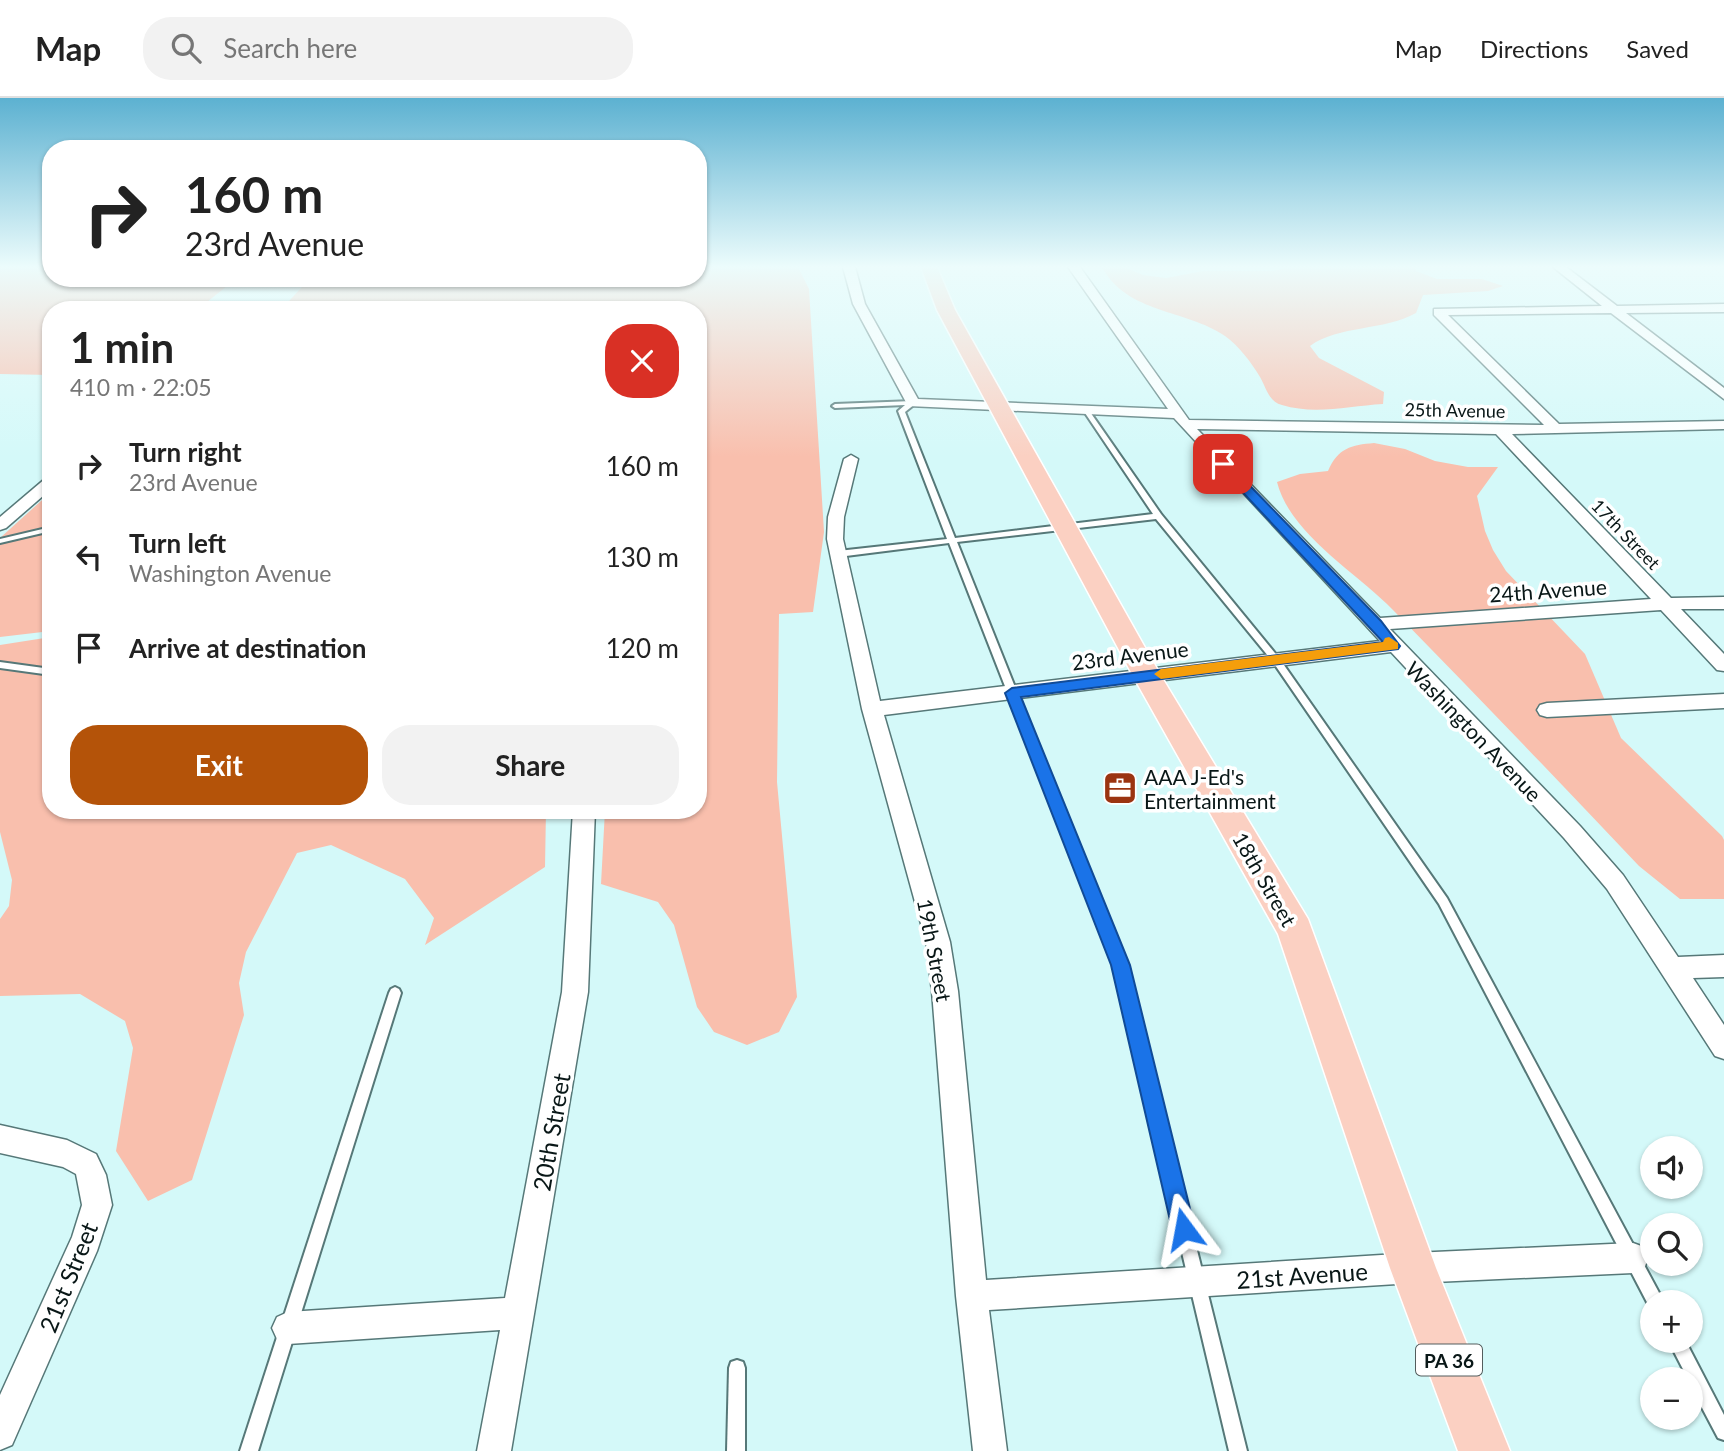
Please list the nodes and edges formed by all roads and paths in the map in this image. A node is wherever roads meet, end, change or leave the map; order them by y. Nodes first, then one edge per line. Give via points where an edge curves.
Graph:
1 (873, 330) edge
2 (957, 330) edge
3 (1118, 330) edge
4 (1455, 330) edge
5 (1642, 330) edge
6 (1724, 395) edge
7 (913, 403) junction
8 (835, 407) dead end
9 (1001, 408) junction
10 (1086, 410) junction
11 (1181, 419) junction
12 (1724, 425) edge
13 (1555, 428) junction
14 (1500, 430) junction
15 (852, 459) dead end
16 (42, 489) edge
17 (1158, 516) junction
18 (0, 525) edge
19 (1066, 527) junction
20 (42, 531) edge
21 (0, 541) edge
22 (952, 541) junction
23 (838, 554) junction
24 (1724, 603) edge
25 (1667, 604) junction
26 (1376, 624) junction
27 (1393, 646) junction
28 (1276, 660) junction
29 (1724, 665) edge
30 (0, 666) edge
31 (42, 671) edge
32 (1147, 676) junction
33 (1012, 693) junction
34 (1724, 701) edge
35 (872, 709) junction
36 (1547, 710) dead end
37 (584, 819) edge
38 (1724, 966) edge
39 (1671, 968) junction
40 (395, 993) dead end
41 (1724, 1047) edge
42 (0, 1139) edge
43 (1633, 1258) junction
44 (1413, 1268) junction
45 (1196, 1282) junction
46 (1650, 1290) edge
47 (972, 1296) junction
48 (519, 1313) junction
49 (288, 1328) junction
50 (1683, 1353) edge
51 (737, 1368) dead end
52 (1724, 1432) edge
53 (0, 1433) edge
54 (249, 1451) edge
55 (494, 1451) edge
56 (736, 1451) edge
57 (990, 1451) edge
58 (1238, 1451) edge
59 (1485, 1451) edge

1 - 7 street
2 - 9 main road, 18th Street / PA 36
3 - 11 street, Washington Avenue
4 - 13 street
5 - 6 street
7 - 8 lane, 25th Avenue
7 - 9 street, 25th Avenue
7 - 22 lane via 901,411
9 - 10 street, 25th Avenue
9 - 19 main road, 18th Street / PA 36
10 - 11 street, 25th Avenue
10 - 17 lane
11 - 14 street, 25th Avenue
11 - 26 street, Washington Avenue
12 - 13 street, 25th Avenue
13 - 14 street, 25th Avenue
14 - 25 street, 17th Street
15 - 23 street, 19th Street via 836,517
16 - 18 street
17 - 19 lane
17 - 28 lane
19 - 22 lane
19 - 32 main road, 18th Street / PA 36
20 - 21 lane
22 - 23 lane
22 - 33 lane
23 - 35 street, 19th Street
24 - 25 street, 24th Avenue
25 - 26 street, 24th Avenue
25 - 29 street, 17th Street
26 - 27 street, Washington Avenue
27 - 28 street, 23rd Avenue
27 - 39 street, Washington Avenue via 1581,842 1615,882
28 - 32 street, 23rd Avenue
28 - 43 lane via 1443,901
30 - 31 lane
32 - 33 street, 23rd Avenue
32 - 44 main road, 18th Street / PA 36 via 1295,930
33 - 35 street, 23rd Avenue
33 - 45 lane via 1120,965
34 - 36 street
35 - 47 street, 19th Street via 938,942
37 - 48 street, 20th Street via 575,992
38 - 39 street
39 - 41 street, Washington Avenue
40 - 49 lane
42 - 53 street, 21st Street via 67,1154 86,1164 97,1205 86,1240
43 - 44 street, 21st Avenue
43 - 46 lane
44 - 45 street, 21st Avenue
44 - 59 main road, 18th Street / PA 36
45 - 47 street, 21st Avenue
45 - 58 lane
47 - 57 street, 19th Street
48 - 49 street
48 - 55 street, 20th Street
49 - 54 lane
50 - 52 lane
51 - 56 lane

